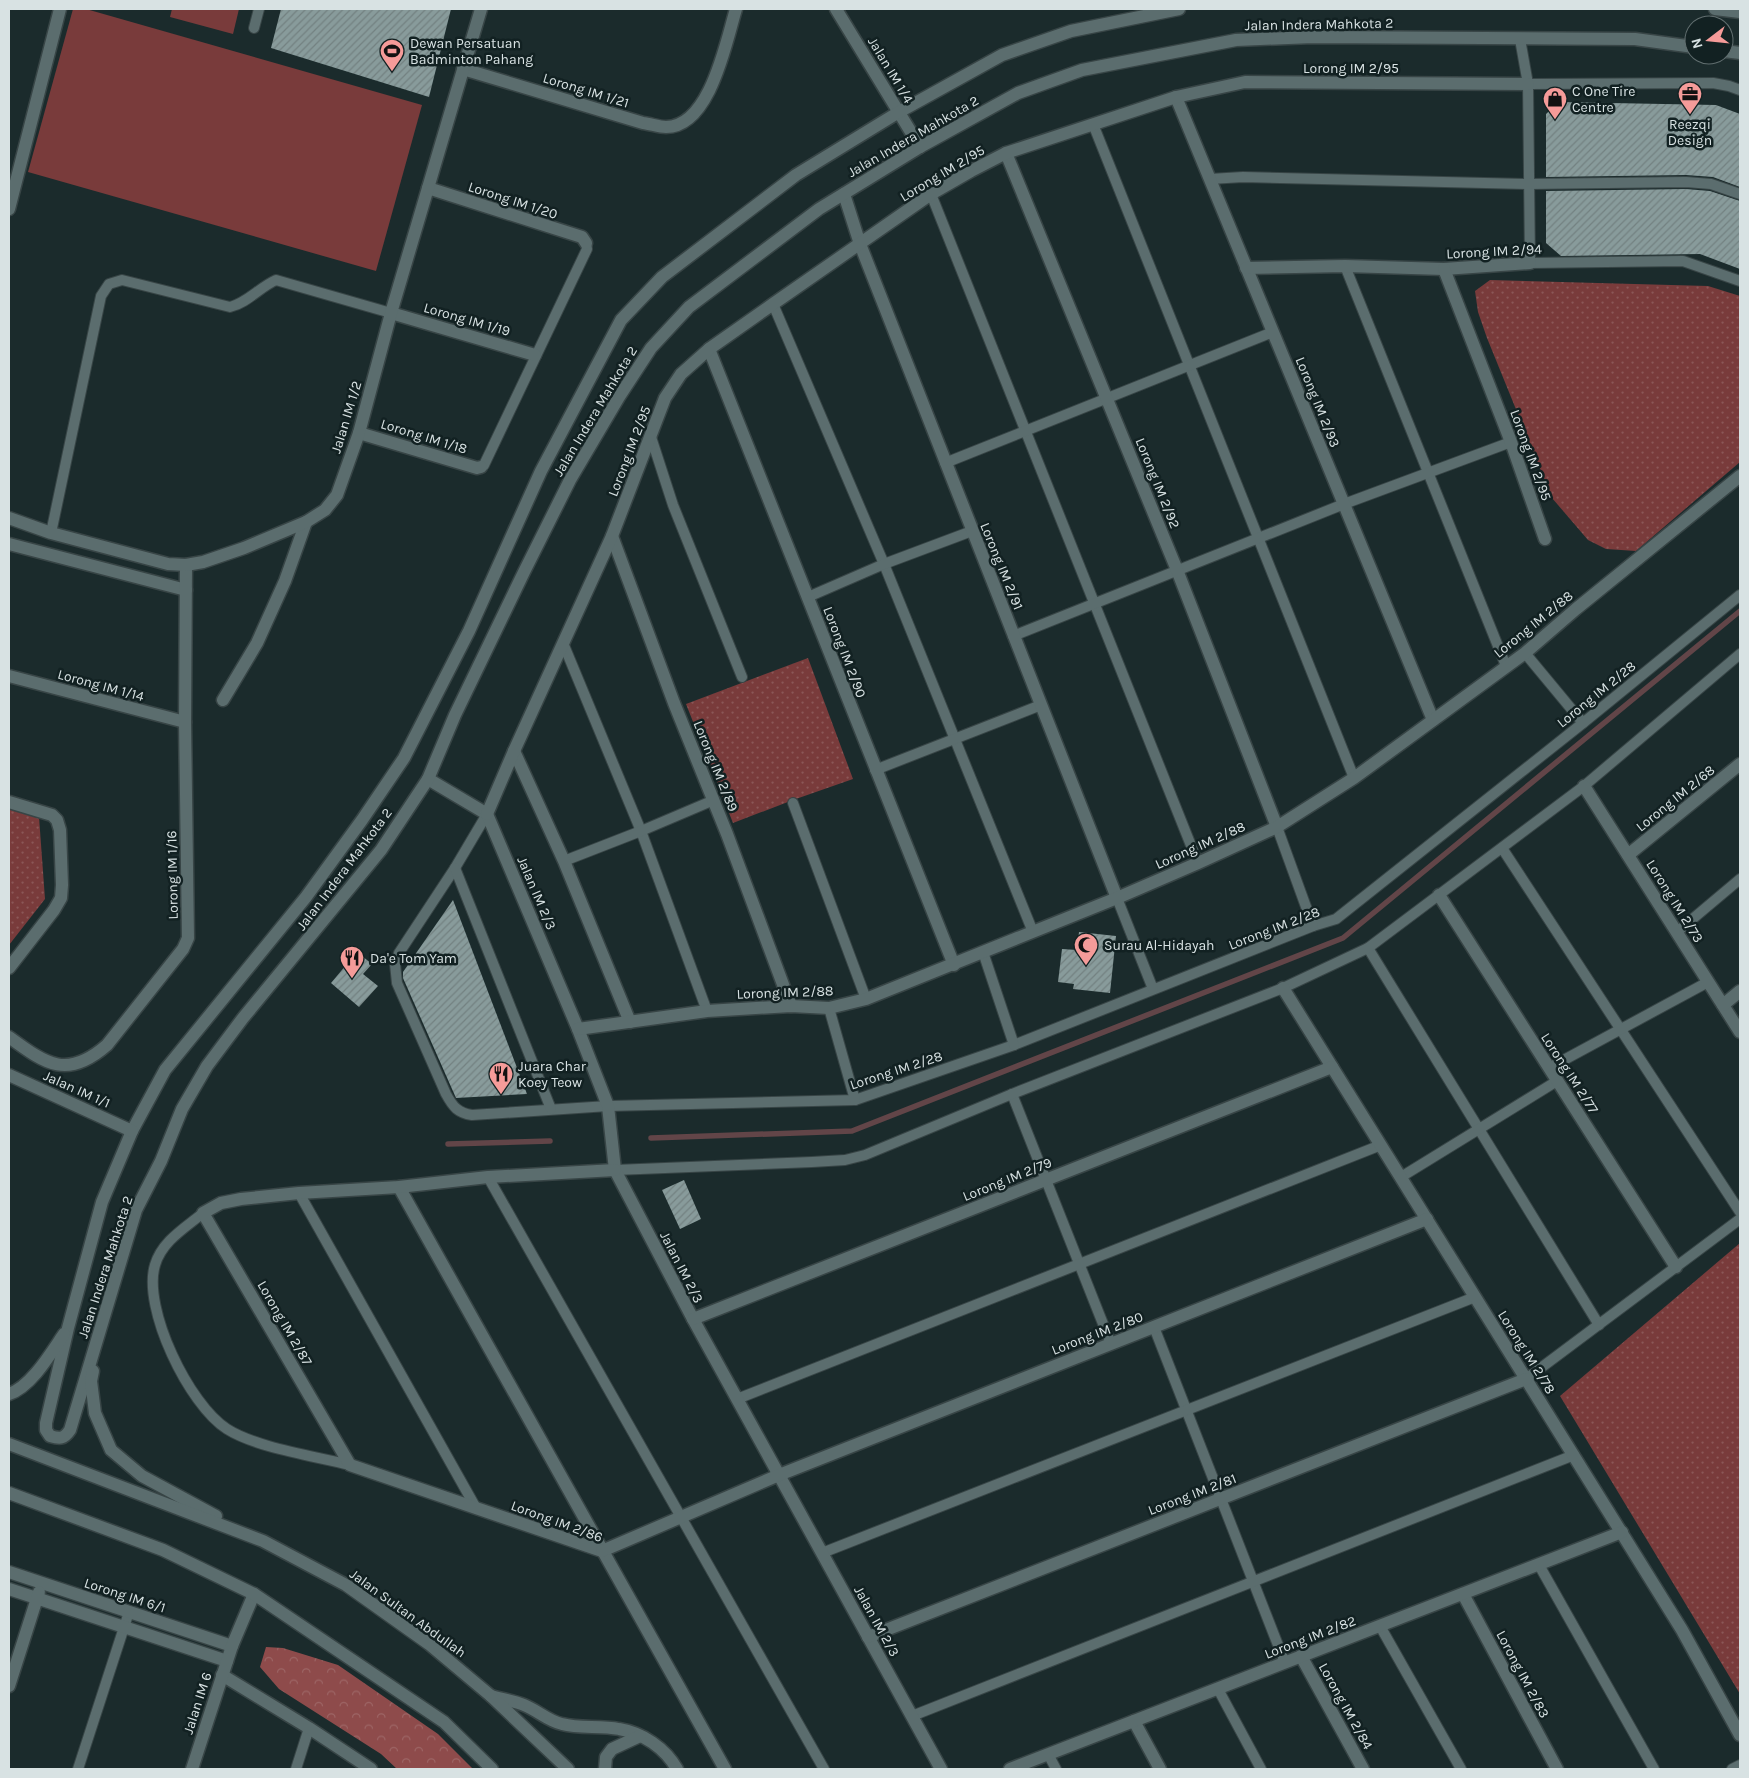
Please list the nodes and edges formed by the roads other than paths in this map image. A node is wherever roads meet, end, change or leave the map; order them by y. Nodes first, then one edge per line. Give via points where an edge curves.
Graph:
1 (60, 9) edge
2 (259, 9) edge
3 (481, 9) edge
4 (736, 9) edge
5 (836, 9) edge
6 (1179, 9) edge
7 (1715, 9) edge
8 (1740, 12) edge
9 (254, 28) dead end
10 (1520, 39) junction
11 (1684, 46) edge
12 (463, 69) junction
13 (1528, 84) junction
14 (1740, 90) edge
15 (1176, 96) junction
16 (899, 112) junction
17 (1093, 124) junction
18 (920, 147) junction
19 (1006, 153) junction
20 (1210, 179) junction
21 (1528, 184) junction
22 (428, 188) junction
23 (844, 194) junction
24 (931, 194) junction
25 (1740, 194) edge
26 (9, 209) edge
27 (586, 243) joint
28 (860, 244) junction
29 (1530, 263) junction
30 (1346, 266) junction
31 (1246, 268) junction
32 (1444, 269) junction
33 (1740, 281) edge
34 (773, 304) junction
35 (391, 312) junction
36 (1273, 332) junction
37 (709, 349) junction
38 (535, 354) junction
39 (1189, 365) junction
40 (1107, 398) junction
41 (1026, 431) junction
42 (359, 433) junction
43 (651, 437) junction
44 (1511, 442) junction
45 (945, 463) junction
46 (481, 467) joint
47 (1428, 472) junction
48 (1739, 479) edge
49 (1344, 504) junction
50 (9, 518) edge
51 (306, 522) junction
52 (972, 530) junction
53 (51, 532) junction
54 (612, 536) junction
55 (1258, 538) junction
56 (1545, 539) dead end
57 (9, 544) edge
58 (186, 564) junction
59 (884, 564) junction
60 (1178, 570) junction
61 (186, 590) junction
62 (1740, 594) edge
63 (808, 597) junction
64 (1095, 603) junction
65 (1013, 636) junction
66 (563, 643) junction
67 (1525, 653) junction
68 (1740, 654) edge
69 (1506, 666) junction
70 (9, 676) edge
71 (742, 677) dead end
72 (223, 700) dead end
73 (1041, 705) junction
74 (1432, 720) junction
75 (185, 722) junction
76 (1583, 723) junction
77 (954, 739) junction
78 (514, 751) junction
79 (1740, 764) edge
80 (875, 770) junction
81 (428, 778) junction
82 (1354, 778) junction
83 (1584, 786) junction
84 (714, 800) junction
85 (9, 802) edge
86 (793, 803) dead end
87 (487, 814) junction
88 (1277, 827) junction
89 (641, 831) junction
90 (1502, 848) junction
91 (1628, 855) junction
92 (564, 860) junction
93 (1198, 863) junction
94 (455, 868) junction
95 (1740, 879) edge
96 (1438, 895) junction
97 (1117, 898) junction
98 (1314, 926) junction
99 (1032, 932) junction
100 (1677, 932) junction
101 (1368, 948) junction
102 (983, 952) junction
103 (954, 965) junction
104 (9, 968) edge
105 (1708, 982) junction
106 (1283, 988) junction
107 (1153, 989) junction
108 (1740, 991) edge
109 (866, 999) junction
110 (1723, 1005) junction
111 (791, 1006) junction
112 (829, 1008) junction
113 (707, 1011) junction
114 (630, 1022) junction
115 (578, 1029) junction
116 (1620, 1029) junction
117 (1740, 1032) edge
118 (9, 1037) edge
119 (1014, 1045) junction
120 (1332, 1067) junction
121 (1549, 1068) junction
122 (9, 1076) edge
123 (1557, 1081) junction
124 (1012, 1094) junction
125 (855, 1100) junction
126 (608, 1106) junction
127 (551, 1109) junction
128 (1479, 1129) junction
129 (132, 1130) junction
130 (1381, 1145) junction
131 (615, 1170) junction
132 (488, 1177) junction
133 (1401, 1177) junction
134 (1046, 1180) junction
135 (399, 1188) junction
136 (299, 1193) junction
137 (1740, 1212) edge
138 (203, 1213) junction
139 (1740, 1218) edge
140 (1427, 1219) junction
141 (1079, 1264) junction
142 (1676, 1267) junction
143 (1475, 1297) junction
144 (693, 1319) junction
145 (1599, 1324) junction
146 (1154, 1327) junction
147 (68, 1328) junction
148 (97, 1342) junction
149 (1110, 1344) junction
150 (1526, 1379) junction
151 (9, 1394) edge
152 (737, 1399) junction
153 (1186, 1410) junction
154 (9, 1444) edge
155 (1574, 1455) junction
156 (350, 1465) junction
157 (779, 1475) junction
158 (9, 1494) edge
159 (1221, 1499) junction
160 (476, 1508) junction
161 (681, 1517) junction
162 (1622, 1532) junction
163 (263, 1542) junction
164 (602, 1551) junction
165 (822, 1553) junction
166 (1539, 1565) junction
167 (9, 1572) edge
168 (1253, 1582) junction
169 (42, 1583) junction
170 (9, 1589) edge
171 (254, 1594) junction
172 (1463, 1594) junction
173 (37, 1598) junction
174 (129, 1612) junction
175 (1380, 1626) junction
176 (124, 1627) junction
177 (868, 1637) junction
178 (232, 1646) junction
179 (1301, 1656) junction
180 (227, 1661) junction
181 (1285, 1663) junction
182 (222, 1675) junction
183 (9, 1686) edge
184 (1218, 1689) junction
185 (491, 1696) junction
186 (912, 1716) junction
187 (1134, 1721) junction
188 (309, 1728) junction
189 (1740, 1735) edge
190 (640, 1736) junction
191 (1048, 1754) junction
192 (1740, 1764) edge
193 (78, 1769) edge
194 (192, 1769) edge
195 (296, 1769) edge
196 (371, 1769) edge
197 (492, 1769) edge
198 (568, 1769) edge
199 (605, 1769) edge
200 (677, 1769) edge
201 (725, 1769) edge
202 (824, 1769) edge
203 (941, 1769) edge
204 (1010, 1769) edge
205 (1056, 1769) edge
206 (1160, 1769) edge
207 (1261, 1769) edge
208 (1363, 1769) edge
209 (1461, 1769) edge
210 (1557, 1769) edge
211 (1654, 1769) edge
212 (1732, 1769) edge

1 - 26 street
2 - 9 lane
3 - 12 street, Jalan IM 1/2
4 - 12 street, Lorong IM 1/21 via 713,86 700,108 683,123 667,127
5 - 16 street, Jalan IM 1/4
6 - 16 street, Jalan Indera Mahkota 2 via 1071,31 1002,55
7 - 8 street
10 - 11 street, Jalan Indera Mahkota 2 via 1635,39
10 - 13 lane
10 - 18 street, Jalan Indera Mahkota 2 via 1313,37 1236,40 1082,70 1018,93
12 - 22 street, Jalan IM 1/2
13 - 14 lane, Lorong IM 2/95 via 1713,83
13 - 15 street, Lorong IM 2/95 via 1245,82
13 - 21 lane
15 - 17 street, Lorong IM 2/95
15 - 20 street, Lorong IM 2/93
16 - 18 street, Jalan IM 1/4
16 - 129 street, Jalan Indera Mahkota 2 via 796,175 662,277 621,320 541,471 469,631 404,758 306,897 165,1070
17 - 19 street, Lorong IM 2/95
17 - 39 lane
18 - 23 street, Jalan Indera Mahkota 2
19 - 24 street, Lorong IM 2/95
19 - 40 street, Lorong IM 2/92
20 - 21 lane via 1243,177
20 - 31 street, Lorong IM 2/93
21 - 25 lane via 1686,182 1711,184
21 - 29 lane
22 - 27 street, Lorong IM 1/20 via 582,237
22 - 35 street, Jalan IM 1/2
23 - 28 street, Lorong IM 2/91
23 - 81 street, Jalan Indera Mahkota 2 via 819,209 689,307 651,348 570,480 455,715
24 - 28 street, Lorong IM 2/95
24 - 41 lane
27 - 38 lane via 587,249
28 - 34 street, Lorong IM 2/95
28 - 45 street, Lorong IM 2/91
29 - 32 street, Lorong IM 2/94
29 - 33 lane, Lorong IM 2/94 via 1683,261
30 - 31 street, Lorong IM 2/94
30 - 32 street, Lorong IM 2/94
30 - 47 lane
31 - 36 street, Lorong IM 2/93
32 - 44 street, Lorong IM 2/95
34 - 37 street, Lorong IM 2/95
34 - 59 lane
35 - 38 street, Lorong IM 1/19
35 - 42 street, Jalan IM 1/2
35 - 53 lane via 276,280 239,305 230,307 122,280 109,284 102,296
36 - 39 lane
36 - 49 street, Lorong IM 2/93
37 - 43 street, Lorong IM 2/95 via 682,374 665,398
37 - 63 street, Lorong IM 2/90
38 - 46 lane
39 - 40 lane
39 - 55 lane
40 - 41 lane
40 - 60 street, Lorong IM 2/92
41 - 45 lane
41 - 64 lane
42 - 46 street, Lorong IM 1/18
42 - 51 street, Jalan IM 1/2 via 337,495 325,510
43 - 54 street, Lorong IM 2/95
43 - 71 lane via 674,505
44 - 47 lane
44 - 56 street, Lorong IM 2/95
45 - 52 street, Lorong IM 2/91
47 - 49 lane
47 - 69 lane
48 - 67 street, Lorong IM 2/88
49 - 55 lane
49 - 74 street, Lorong IM 2/93
50 - 53 street, Jalan IM 1/2
51 - 58 street, Jalan IM 1/2 via 244,548
51 - 72 street via 285,581 257,642
52 - 59 lane
52 - 65 street, Lorong IM 2/91
53 - 58 street, Jalan IM 1/2 via 168,564
54 - 66 street, Lorong IM 2/95
54 - 84 street, Lorong IM 2/89
55 - 60 lane
55 - 82 lane
57 - 61 street
58 - 61 street, Lorong IM 1/16
59 - 63 lane
59 - 77 lane
60 - 64 lane
60 - 88 street, Lorong IM 2/92
61 - 75 street, Lorong IM 1/16
62 - 76 lane, Lorong IM 2/28
63 - 80 street, Lorong IM 2/90
64 - 65 lane
64 - 93 lane
65 - 73 street, Lorong IM 2/91
66 - 78 street, Lorong IM 2/95
66 - 89 lane
67 - 69 street, Lorong IM 2/88
67 - 76 lane
68 - 83 lane
69 - 74 street, Lorong IM 2/88
70 - 75 street, Lorong IM 1/14
73 - 77 lane
73 - 97 street, Lorong IM 2/91
74 - 82 street, Lorong IM 2/88
75 - 118 street, Lorong IM 1/16 via 188,938 183,949 107,1045 82,1062 52,1064 36,1057
76 - 98 lane, Lorong IM 2/28 via 1336,919
77 - 80 lane
77 - 99 lane
78 - 87 street, Lorong IM 2/95
78 - 92 street
79 - 91 street, Lorong IM 2/68
80 - 103 street, Lorong IM 2/90
81 - 87 street
81 - 148 street, Jalan Indera Mahkota 2 via 381,850 207,1066 182,1110 136,1210
82 - 88 street, Lorong IM 2/88
83 - 90 lane
83 - 91 street, Lorong IM 2/73
84 - 89 lane
84 - 111 street, Lorong IM 2/89
85 - 104 street via 52,815 57,820 62,885 61,898 54,910
86 - 109 lane
87 - 94 lane, Lorong IM 2/28
87 - 115 street, Jalan IM 2/3
88 - 93 street, Lorong IM 2/88
88 - 98 lane
89 - 92 lane
89 - 113 lane
90 - 96 lane
90 - 116 lane
91 - 100 street, Lorong IM 2/73
92 - 114 street
93 - 97 street, Lorong IM 2/88
94 - 127 lane
94 - 127 lane, Lorong IM 2/28 via 400,953 395,964 397,983 446,1094 458,1111 472,1115
95 - 100 lane
96 - 101 lane
96 - 121 street, Lorong IM 2/77
97 - 99 street, Lorong IM 2/88
97 - 107 lane
98 - 107 lane, Lorong IM 2/28
99 - 102 street, Lorong IM 2/88
100 - 105 street, Lorong IM 2/73
101 - 106 lane
101 - 128 lane
102 - 103 street, Lorong IM 2/88
102 - 119 lane
103 - 109 street, Lorong IM 2/88
105 - 110 street, Lorong IM 2/73
105 - 116 lane
106 - 120 street, Lorong IM 2/78
106 - 124 lane
107 - 119 lane, Lorong IM 2/28
108 - 110 street
109 - 112 street, Lorong IM 2/88
110 - 117 street, Lorong IM 2/73
111 - 112 street, Lorong IM 2/88
111 - 113 street, Lorong IM 2/88
112 - 125 lane
113 - 114 street, Lorong IM 2/88
114 - 115 street, Lorong IM 2/88
115 - 126 street, Jalan IM 2/3
116 - 121 lane
116 - 137 lane
119 - 125 lane, Lorong IM 2/28
120 - 130 street, Lorong IM 2/78
120 - 134 street, Lorong IM 2/79
121 - 123 street, Lorong IM 2/77
122 - 129 street, Jalan IM 1/1
123 - 128 lane
123 - 142 street, Lorong IM 2/77
124 - 131 lane via 865,1155 845,1160
124 - 134 lane
125 - 126 lane, Lorong IM 2/28
126 - 127 lane, Lorong IM 2/28
126 - 131 street, Jalan IM 2/3
128 - 133 lane
128 - 145 lane
129 - 147 street, Jalan Indera Mahkota 2 via 102,1202
130 - 133 street, Lorong IM 2/78
130 - 141 lane
131 - 132 street
131 - 144 street, Jalan IM 2/3
132 - 135 street
132 - 161 lane
133 - 140 street, Lorong IM 2/78
134 - 141 lane
134 - 144 street, Lorong IM 2/79
135 - 136 street
135 - 164 street
136 - 138 street via 221,1203
136 - 160 lane
138 - 156 street, Lorong IM 2/87
138 - 156 lane via 163,1246 151,1284 162,1329 181,1374 211,1416 227,1429 260,1443
139 - 142 lane
140 - 143 street, Lorong IM 2/78
140 - 146 street, Lorong IM 2/80
141 - 149 lane
141 - 152 lane
142 - 145 lane
143 - 150 street, Lorong IM 2/78
143 - 153 lane
144 - 152 street, Jalan IM 2/3
145 - 150 lane
146 - 149 street, Lorong IM 2/80
146 - 153 lane
147 - 148 street, Jalan Indera Mahkota 2 via 48,1413 46,1430 50,1436 66,1437 70,1430
147 - 151 street via 38,1372
148 - 163 street via 91,1381 95,1413 111,1450 142,1476
149 - 157 street, Lorong IM 2/80
150 - 155 street, Lorong IM 2/78
150 - 159 street, Lorong IM 2/81
152 - 157 street, Jalan IM 2/3
153 - 159 lane
153 - 165 lane
154 - 163 street, Jalan Sultan Abdullah
155 - 162 street, Lorong IM 2/78
155 - 168 lane
156 - 160 street, Lorong IM 2/86
157 - 161 street, Lorong IM 2/80
157 - 165 street, Jalan IM 2/3
158 - 171 street via 163,1550
159 - 168 lane
159 - 177 street, Lorong IM 2/81
160 - 164 street, Lorong IM 2/86
161 - 164 street, Lorong IM 2/80
161 - 202 lane
162 - 166 street, Lorong IM 2/82
162 - 189 street, Lorong IM 2/78 via 1682,1630
163 - 185 street, Jalan Sultan Abdullah via 346,1585 429,1644
164 - 201 street, Lorong IM 2/86
165 - 177 street, Jalan IM 2/3
166 - 172 street, Lorong IM 2/82
166 - 211 lane
167 - 169 street, Lorong IM 6/1
168 - 181 lane
168 - 186 lane
169 - 173 street
169 - 174 street, Lorong IM 6/1
170 - 173 street
171 - 178 street, Jalan IM 6
171 - 197 street via 444,1722
172 - 175 street, Lorong IM 2/82
172 - 210 street, Lorong IM 2/83
173 - 176 street
173 - 183 street
174 - 176 lane
174 - 178 street, Lorong IM 6/1
175 - 179 street, Lorong IM 2/82
175 - 209 lane
176 - 180 street
176 - 193 lane
177 - 186 street, Jalan IM 2/3
178 - 180 street, Jalan IM 6
179 - 181 street, Lorong IM 2/82
179 - 208 street, Lorong IM 2/84
180 - 182 street, Jalan IM 6
181 - 184 street, Lorong IM 2/82
182 - 188 street
182 - 194 street, Jalan IM 6
184 - 187 street, Lorong IM 2/82
184 - 207 lane
185 - 190 street via 525,1705 563,1725 619,1729
185 - 198 street, Jalan Sultan Abdullah
186 - 203 street, Jalan IM 2/3
187 - 191 street, Lorong IM 2/82
187 - 206 street
188 - 195 lane
188 - 196 street
190 - 199 street via 612,1749 606,1757
190 - 200 street via 656,1744
191 - 204 street, Lorong IM 2/82
191 - 205 lane
192 - 212 lane

